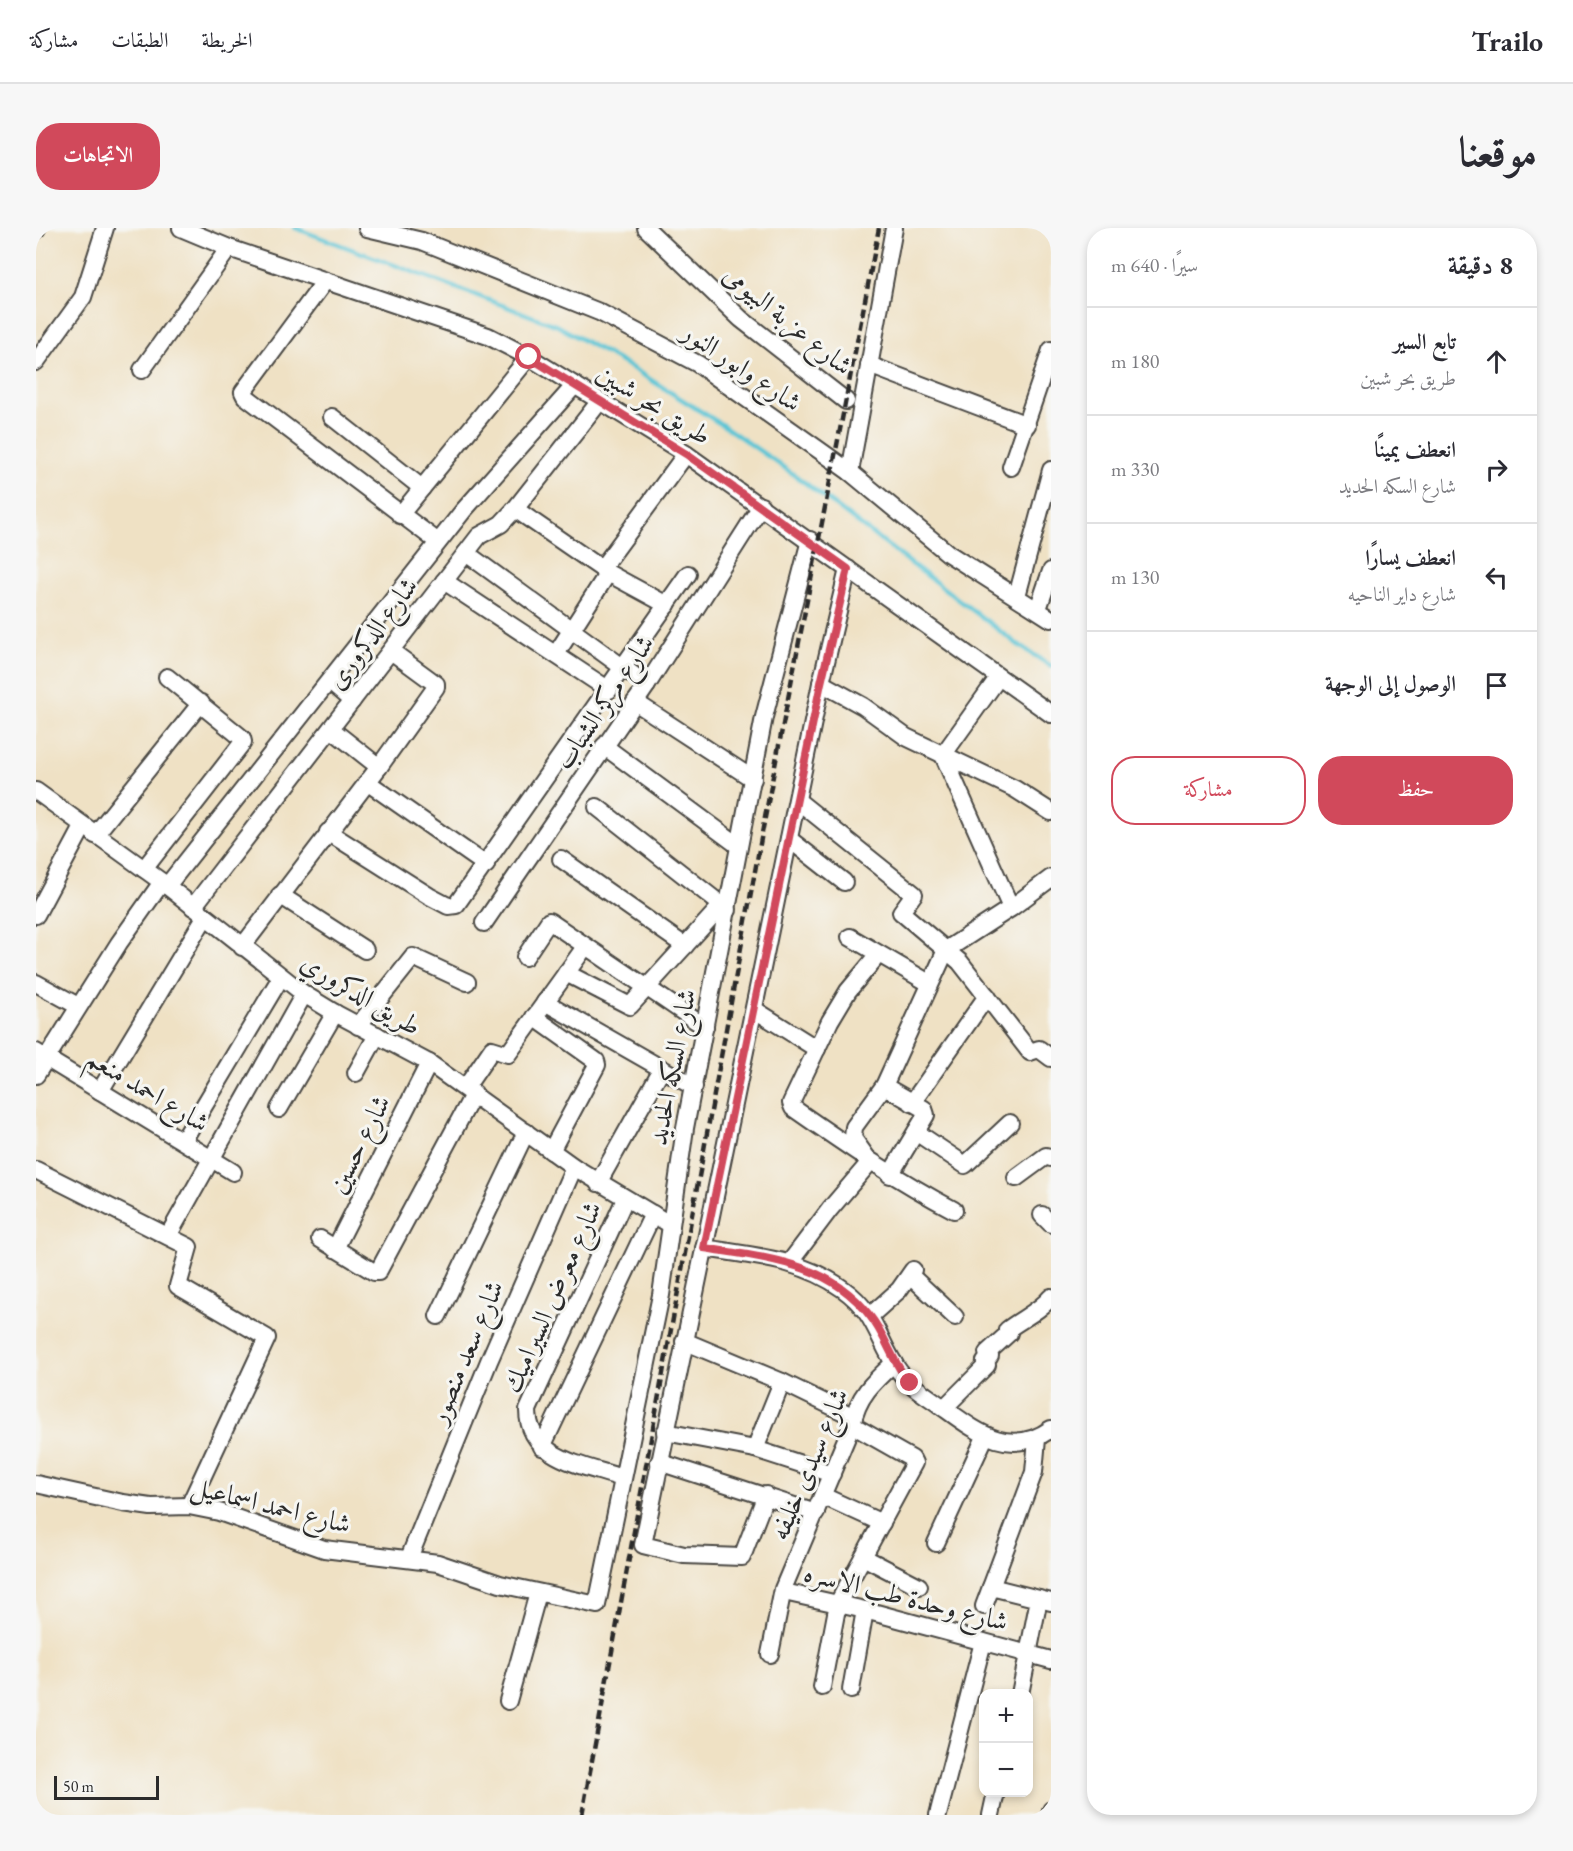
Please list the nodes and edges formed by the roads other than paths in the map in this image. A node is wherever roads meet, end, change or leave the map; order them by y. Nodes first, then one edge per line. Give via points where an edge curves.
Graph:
1 (105, 228) edge
2 (181, 228) edge
3 (367, 228) edge
4 (646, 228) edge
5 (894, 228) edge
6 (229, 248) junction
7 (325, 281) junction
8 (1051, 350) edge
9 (529, 357) junction
10 (36, 362) edge
11 (869, 365) junction
12 (142, 370) dead end
13 (575, 385) junction
14 (600, 401) junction
15 (846, 401) dead end
16 (332, 417) dead end
17 (1027, 425) junction
18 (686, 454) junction
19 (1011, 467) dead end
20 (1051, 470) edge
21 (850, 472) junction
22 (422, 488) junction
23 (761, 506) junction
24 (515, 509) junction
25 (400, 515) junction
26 (810, 540) junction
27 (438, 542) junction
28 (466, 553) junction
29 (848, 569) junction
30 (1051, 570) edge
31 (605, 571) junction
32 (688, 574) dead end
33 (444, 581) junction
34 (1017, 596) junction
35 (667, 604) junction
36 (1045, 614) edge
37 (572, 630) junction
38 (391, 651) junction
39 (555, 654) junction
40 (624, 668) junction
41 (167, 677) dead end
42 (998, 678) junction
43 (330, 682) junction
44 (821, 683) junction
45 (647, 685) junction
46 (609, 690) junction
47 (352, 701) junction
48 (635, 702) junction
49 (201, 703) junction
50 (1051, 714) edge
51 (331, 729) junction
52 (604, 746) junction
53 (943, 755) junction
54 (379, 767) junction
55 (753, 779) junction
56 (368, 782) junction
57 (36, 791) edge
58 (798, 801) junction
59 (597, 807) dead end
60 (1051, 812) edge
61 (89, 831) junction
62 (328, 832) junction
63 (789, 839) junction
64 (739, 846) junction
65 (561, 859) dead end
66 (486, 866) junction
67 (144, 869) junction
68 (1051, 878) edge
69 (844, 882) dead end
70 (165, 884) junction
71 (280, 895) junction
72 (725, 907) junction
73 (1011, 908) junction
74 (199, 912) junction
75 (36, 915) edge
76 (484, 923) dead end
77 (850, 938) dead end
78 (684, 946) junction
79 (242, 947) junction
80 (585, 947) junction
81 (365, 950) dead end
82 (946, 950) junction
83 (878, 955) junction
84 (525, 957) dead end
85 (566, 973) junction
86 (281, 976) junction
87 (466, 982) dead end
88 (36, 983) edge
89 (929, 983) junction
90 (646, 989) junction
91 (304, 993) junction
92 (987, 996) junction
93 (545, 1002) junction
94 (78, 1006) junction
95 (755, 1010) junction
96 (335, 1013) junction
97 (534, 1017) junction
98 (358, 1026) junction
99 (705, 1027) junction
100 (377, 1035) junction
101 (817, 1048) junction
102 (42, 1056) edge
103 (1051, 1058) edge
104 (429, 1063) junction
105 (662, 1069) junction
106 (356, 1073) dead end
107 (36, 1075) edge
108 (884, 1086) junction
109 (694, 1087) junction
110 (470, 1090) junction
111 (100, 1091) junction
112 (912, 1103) junction
113 (279, 1109) dead end
114 (1010, 1123) dead end
115 (526, 1132) junction
116 (916, 1132) junction
117 (183, 1141) junction
118 (551, 1151) junction
119 (210, 1158) junction
120 (1051, 1158) edge
121 (870, 1162) junction
122 (574, 1167) junction
123 (36, 1170) edge
124 (233, 1172) dead end
125 (890, 1174) junction
126 (1016, 1178) dead end
127 (598, 1183) junction
128 (625, 1199) junction
129 (954, 1210) dead end
130 (653, 1214) junction
131 (672, 1225) junction
132 (168, 1236) junction
133 (320, 1239) dead end
134 (704, 1248) junction
135 (335, 1249) junction
136 (790, 1262) junction
137 (1051, 1297) edge
138 (870, 1316) junction
139 (438, 1317) dead end
140 (955, 1317) dead end
141 (684, 1341) junction
142 (894, 1363) junction
143 (782, 1382) junction
144 (944, 1408) junction
145 (853, 1421) junction
146 (665, 1432) junction
147 (1044, 1434) edge
148 (985, 1437) junction
149 (543, 1447) junction
150 (754, 1449) junction
151 (659, 1462) junction
152 (832, 1474) junction
153 (622, 1478) junction
154 (36, 1484) edge
155 (766, 1495) junction
156 (823, 1496) junction
157 (189, 1506) junction
158 (816, 1513) junction
159 (882, 1523) junction
160 (936, 1543) dead end
161 (863, 1557) junction
162 (409, 1558) junction
163 (919, 1587) dead end
164 (992, 1587) junction
165 (784, 1592) junction
166 (538, 1593) junction
167 (1045, 1600) edge
168 (838, 1603) junction
169 (597, 1605) joint
170 (984, 1606) dead end
171 (865, 1610) junction
172 (983, 1642) junction
173 (770, 1654) dead end
174 (1029, 1655) junction
175 (1051, 1660) edge
176 (822, 1687) dead end
177 (1021, 1689) edge
178 (851, 1690) dead end
179 (508, 1701) dead end
180 (995, 1797) edge
181 (1051, 1810) edge
182 (938, 1815) edge
183 (991, 1815) edge
184 (1050, 1815) edge

1 - 10 street via 83,297
2 - 6 street, طريق بحر شبين
3 - 21 street, شارع وابور النور via 422,241 649,336 698,364
4 - 15 street, شارع عزبة البيومى via 741,319
5 - 11 street
6 - 7 street, طريق بحر شبين
6 - 12 street
7 - 9 street, طريق بحر شبين via 488,336
7 - 25 street via 243,392
8 - 17 street
9 - 13 street, طريق بحر شبين
9 - 22 street
11 - 17 street
11 - 21 street
13 - 14 street, طريق بحر شبين
13 - 27 street via 485,483
14 - 18 street, طريق بحر شبين
14 - 24 street, شارع الدكرورى
16 - 22 street
17 - 19 street
18 - 23 street, طريق بحر شبين
18 - 31 street
20 - 34 street
21 - 34 street, شارع وابور النور via 949,554
22 - 25 street
23 - 26 street, طريق بحر شبين
23 - 45 street, شارع مركز الشباب
24 - 28 street, شارع الدكرورى via 501,524 481,534
24 - 31 street
25 - 27 street
26 - 29 street, طريق بحر شبين
26 - 55 street, شارع السكه الحديد via 764,717
27 - 43 street
28 - 33 street, شارع الدكرورى
28 - 37 street
29 - 42 street, طريق بحر شبين
29 - 44 street
30 - 36 street
31 - 35 street
31 - 37 street
32 - 35 street
33 - 38 street, شارع الدكرورى
33 - 39 street
34 - 36 street, شارع وابور النور
35 - 40 street
37 - 39 street
37 - 40 street
38 - 47 street, شارع الدكرورى
38 - 54 street via 436,686
39 - 46 street
40 - 45 street
40 - 46 street
41 - 49 street
42 - 50 street, طريق بحر شبين
42 - 53 street
43 - 47 street
43 - 70 street
44 - 53 street via 863,706 906,737
44 - 58 street
45 - 48 street, شارع مركز الشباب
46 - 66 street
47 - 51 street, شارع الدكرورى
48 - 52 street, شارع مركز الشباب
48 - 55 street
49 - 61 street
49 - 67 street via 242,738 241,748
51 - 54 street
51 - 74 street, شارع الدكرورى
52 - 64 street
52 - 76 street, شارع مركز الشباب
53 - 60 street via 1015,789
53 - 73 street
54 - 56 street
55 - 64 street, شارع السكه الحديد
56 - 62 street
56 - 66 street
57 - 61 street, طريق الدكروري
58 - 63 street
58 - 82 street via 914,894 901,912
59 - 72 street
61 - 67 street, طريق الدكروري
61 - 75 street
62 - 66 street via 448,906 456,905
62 - 71 street
63 - 69 street
63 - 95 street
64 - 72 street, شارع السكه الحديد
65 - 78 street
67 - 70 street, طريق الدكروري
68 - 73 street
70 - 74 street, طريق الدكروري
70 - 94 street
71 - 79 street
71 - 81 street
72 - 78 street
72 - 99 street, شارع السكه الحديد
73 - 82 street
74 - 79 street, طريق الدكروري
74 - 111 street, شارع الدكرورى
77 - 83 street
78 - 90 street
79 - 86 street, طريق الدكروري
80 - 84 street via 549,921
80 - 85 street
80 - 90 street
82 - 89 street
82 - 92 street
83 - 89 street
83 - 101 street via 848,991
85 - 90 street via 629,1006
85 - 93 street
86 - 91 street, طريق الدكروري
86 - 117 street
87 - 98 street via 413,957
88 - 94 street
89 - 108 street
90 - 99 street
91 - 96 street, طريق الدكروري
91 - 119 street
92 - 103 street via 1030,1052 1039,1049
92 - 112 street
93 - 97 street
93 - 105 street
94 - 102 street
95 - 101 street
95 - 134 street
96 - 98 street, طريق الدكروري
96 - 113 street
97 - 110 street via 507,1054 491,1050
97 - 118 street via 597,1065
98 - 100 street, طريق الدكروري
99 - 109 street, شارع السكه الحديد
100 - 104 street, طريق الدكروري
100 - 106 street
101 - 121 street via 791,1098 794,1108
102 - 107 street
102 - 111 street, شارع احمد منعم
104 - 110 street, طريق الدكروري
104 - 135 street, شارع حسين
105 - 109 street
105 - 127 street
108 - 112 street
108 - 121 street via 853,1132
109 - 131 street, شارع السكه الحديد
110 - 115 street, طريق الدكروري
110 - 135 street via 378,1272
111 - 117 street, شارع احمد منعم
112 - 116 street via 924,1109 926,1115
114 - 116 street via 965,1165
115 - 118 street, طريق الدكروري
115 - 139 street
116 - 125 street
117 - 119 street, شارع احمد منعم
118 - 122 street, طريق الدكروري
119 - 124 street, شارع احمد منعم
119 - 132 street
120 - 126 street via 1046,1156
121 - 125 street
121 - 136 street
122 - 127 street, طريق الدكروري
122 - 162 street, شارع سعد منصور
123 - 132 street
125 - 129 street
127 - 128 street, طريق الدكروري
128 - 130 street, طريق الدكروري
128 - 149 street, شارع معرض السيراميك via 528,1410 533,1437
130 - 131 street, طريق الدكروري
130 - 149 street
131 - 153 street, شارع السكه الحديد
132 - 157 street via 190,1250 178,1286 267,1338
133 - 135 street
134 - 136 street
134 - 141 street
136 - 138 street via 845,1290
137 - 144 street via 1044,1306 1006,1330 1009,1333 987,1353 987,1365
138 - 140 street via 892,1297 911,1272
138 - 142 street
141 - 143 street
141 - 146 street
142 - 144 street via 910,1383
142 - 145 street, شارع سيدى خليفه via 869,1386
143 - 145 street
143 - 150 street
144 - 148 street
145 - 152 street, شارع سيدى خليفه
145 - 159 street via 912,1459 914,1466
146 - 150 street
146 - 151 street
147 - 148 street via 1025,1442
147 - 164 street
148 - 160 street
149 - 153 street via 560,1457
150 - 152 street
151 - 155 street
151 - 155 street via 642,1544 645,1547 684,1555 742,1557
152 - 156 street, شارع سيدى خليفه
153 - 169 street, شارع السكه الحديد
154 - 157 street, شارع احمد اسماعيل via 151,1507
155 - 158 street
156 - 158 street, شارع سيدى خليفه
156 - 159 street
157 - 162 street, شارع احمد اسماعيل via 247,1521 324,1549
158 - 165 street, شارع سيدى خليفه
159 - 161 street
161 - 163 street
161 - 168 street
162 - 166 street, شارع احمد اسماعيل
164 - 167 street
164 - 170 street
165 - 168 street, شارع وحدة طب الاسره
165 - 173 street, شارع سيدى خليفه
166 - 169 street, شارع احمد اسماعيل
166 - 179 street
167 - 174 street
168 - 171 street, شارع وحدة طب الاسره
168 - 176 street
171 - 172 street, شارع وحدة طب الاسره
171 - 178 street
172 - 174 street, شارع وحدة طب الاسره
172 - 182 street
174 - 175 street, شارع وحدة طب الاسره
174 - 177 street
180 - 183 street
181 - 184 street

